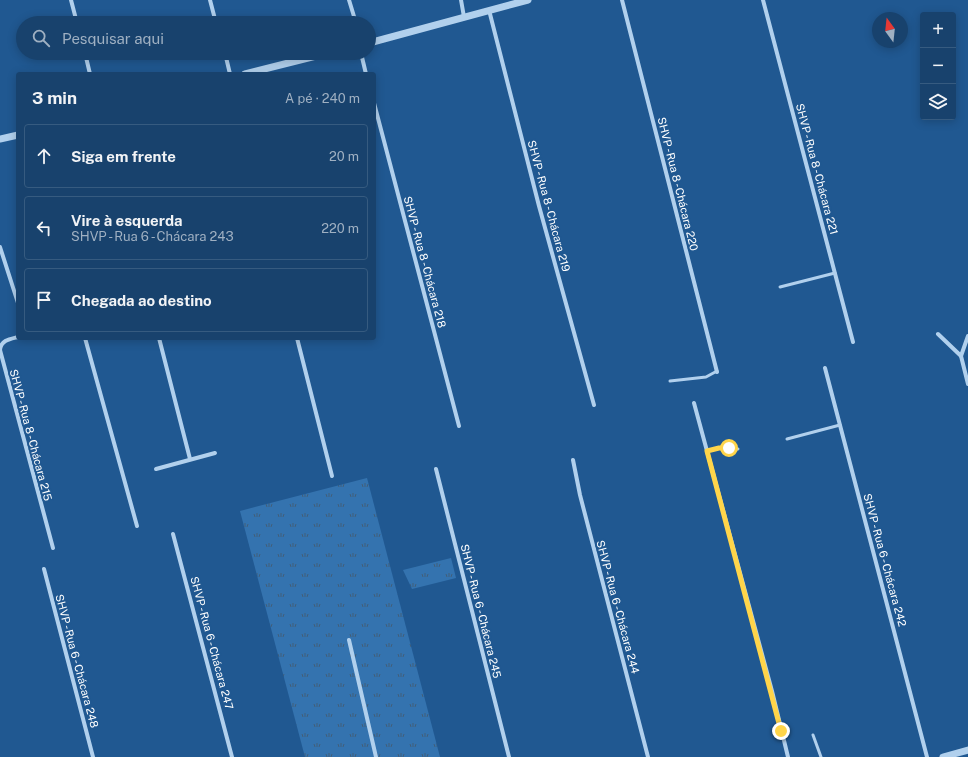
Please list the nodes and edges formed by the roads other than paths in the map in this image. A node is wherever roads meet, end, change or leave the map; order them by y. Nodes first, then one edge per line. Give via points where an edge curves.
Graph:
1 (71, 0) edge
2 (210, 0) edge
3 (349, 0) edge
4 (461, 0) edge
5 (528, 0) edge
6 (622, 0) edge
7 (763, 0) edge
8 (510, 2) edge
9 (489, 10) junction
10 (75, 16) edge
11 (214, 16) edge
12 (354, 16) edge
13 (464, 17) junction
14 (376, 41) edge
15 (87, 60) edge
16 (227, 60) edge
17 (300, 60) edge
18 (363, 60) edge
19 (90, 72) edge
20 (230, 72) edge
21 (253, 72) edge
22 (366, 72) edge
23 (376, 111) edge
24 (16, 135) edge
25 (0, 139) edge
26 (0, 247) edge
27 (835, 273) junction
28 (780, 287) dead end
29 (16, 297) edge
30 (938, 334) dead end
31 (968, 336) edge
32 (16, 338) edge
33 (86, 340) edge
34 (160, 340) edge
35 (298, 340) edge
36 (853, 342) dead end
37 (961, 356) junction
38 (825, 368) dead end
39 (717, 371) joint
40 (670, 381) dead end
41 (968, 384) edge
42 (694, 403) dead end
43 (594, 405) dead end
44 (840, 425) junction
45 (459, 426) dead end
46 (787, 439) dead end
47 (738, 449) dead end
48 (707, 451) junction
49 (215, 453) dead end
50 (190, 459) junction
51 (572, 460) dead end
52 (156, 469) dead end
53 (436, 469) dead end
54 (332, 476) dead end
55 (137, 526) dead end
56 (174, 534) dead end
57 (52, 548) dead end
58 (44, 569) dead end
59 (349, 640) dead end
60 (813, 735) dead end
61 (968, 750) edge
62 (93, 757) edge
63 (232, 757) edge
64 (376, 757) edge
65 (509, 757) edge
66 (648, 757) edge
67 (788, 757) edge
68 (821, 757) edge
69 (927, 757) edge
70 (942, 757) edge

1 - 10 street
2 - 11 street
3 - 12 street
4 - 13 street
5 - 8 street
6 - 39 street, SHVP - Rua 8 - Chácara 220
7 - 27 street, SHVP - Rua 8 - Chácara 221
8 - 9 street
9 - 13 street
9 - 43 street, SHVP - Rua 8 - Chácara 219 via 539,206
13 - 14 street
15 - 19 street
16 - 20 street
17 - 21 street
18 - 22 street
23 - 45 street, SHVP - Rua 8 - Chácara 218
24 - 25 street
26 - 29 street
27 - 28 lane
27 - 36 street, SHVP - Rua 8 - Chácara 221
30 - 37 street
31 - 37 street
32 - 57 street, SHVP - Rua 8 - Chácara 215 via 2,343 0,350
33 - 55 street
34 - 50 street
35 - 54 street
37 - 41 street
38 - 44 street, SHVP - Rua 6 - Chácara 242
39 - 40 lane via 706,377
42 - 48 street
44 - 46 lane
44 - 69 street, SHVP - Rua 6 - Chácara 242
47 - 48 lane via 719,448
48 - 67 street
49 - 50 street
50 - 52 street
51 - 66 street, SHVP - Rua 6 - Chácara 244
53 - 65 street, SHVP - Rua 6 - Chácara 245
56 - 63 street, SHVP - Rua 6 - Chácara 247
58 - 62 street, SHVP - Rua 6 - Chácara 248
59 - 64 street
60 - 68 lane
61 - 70 street

